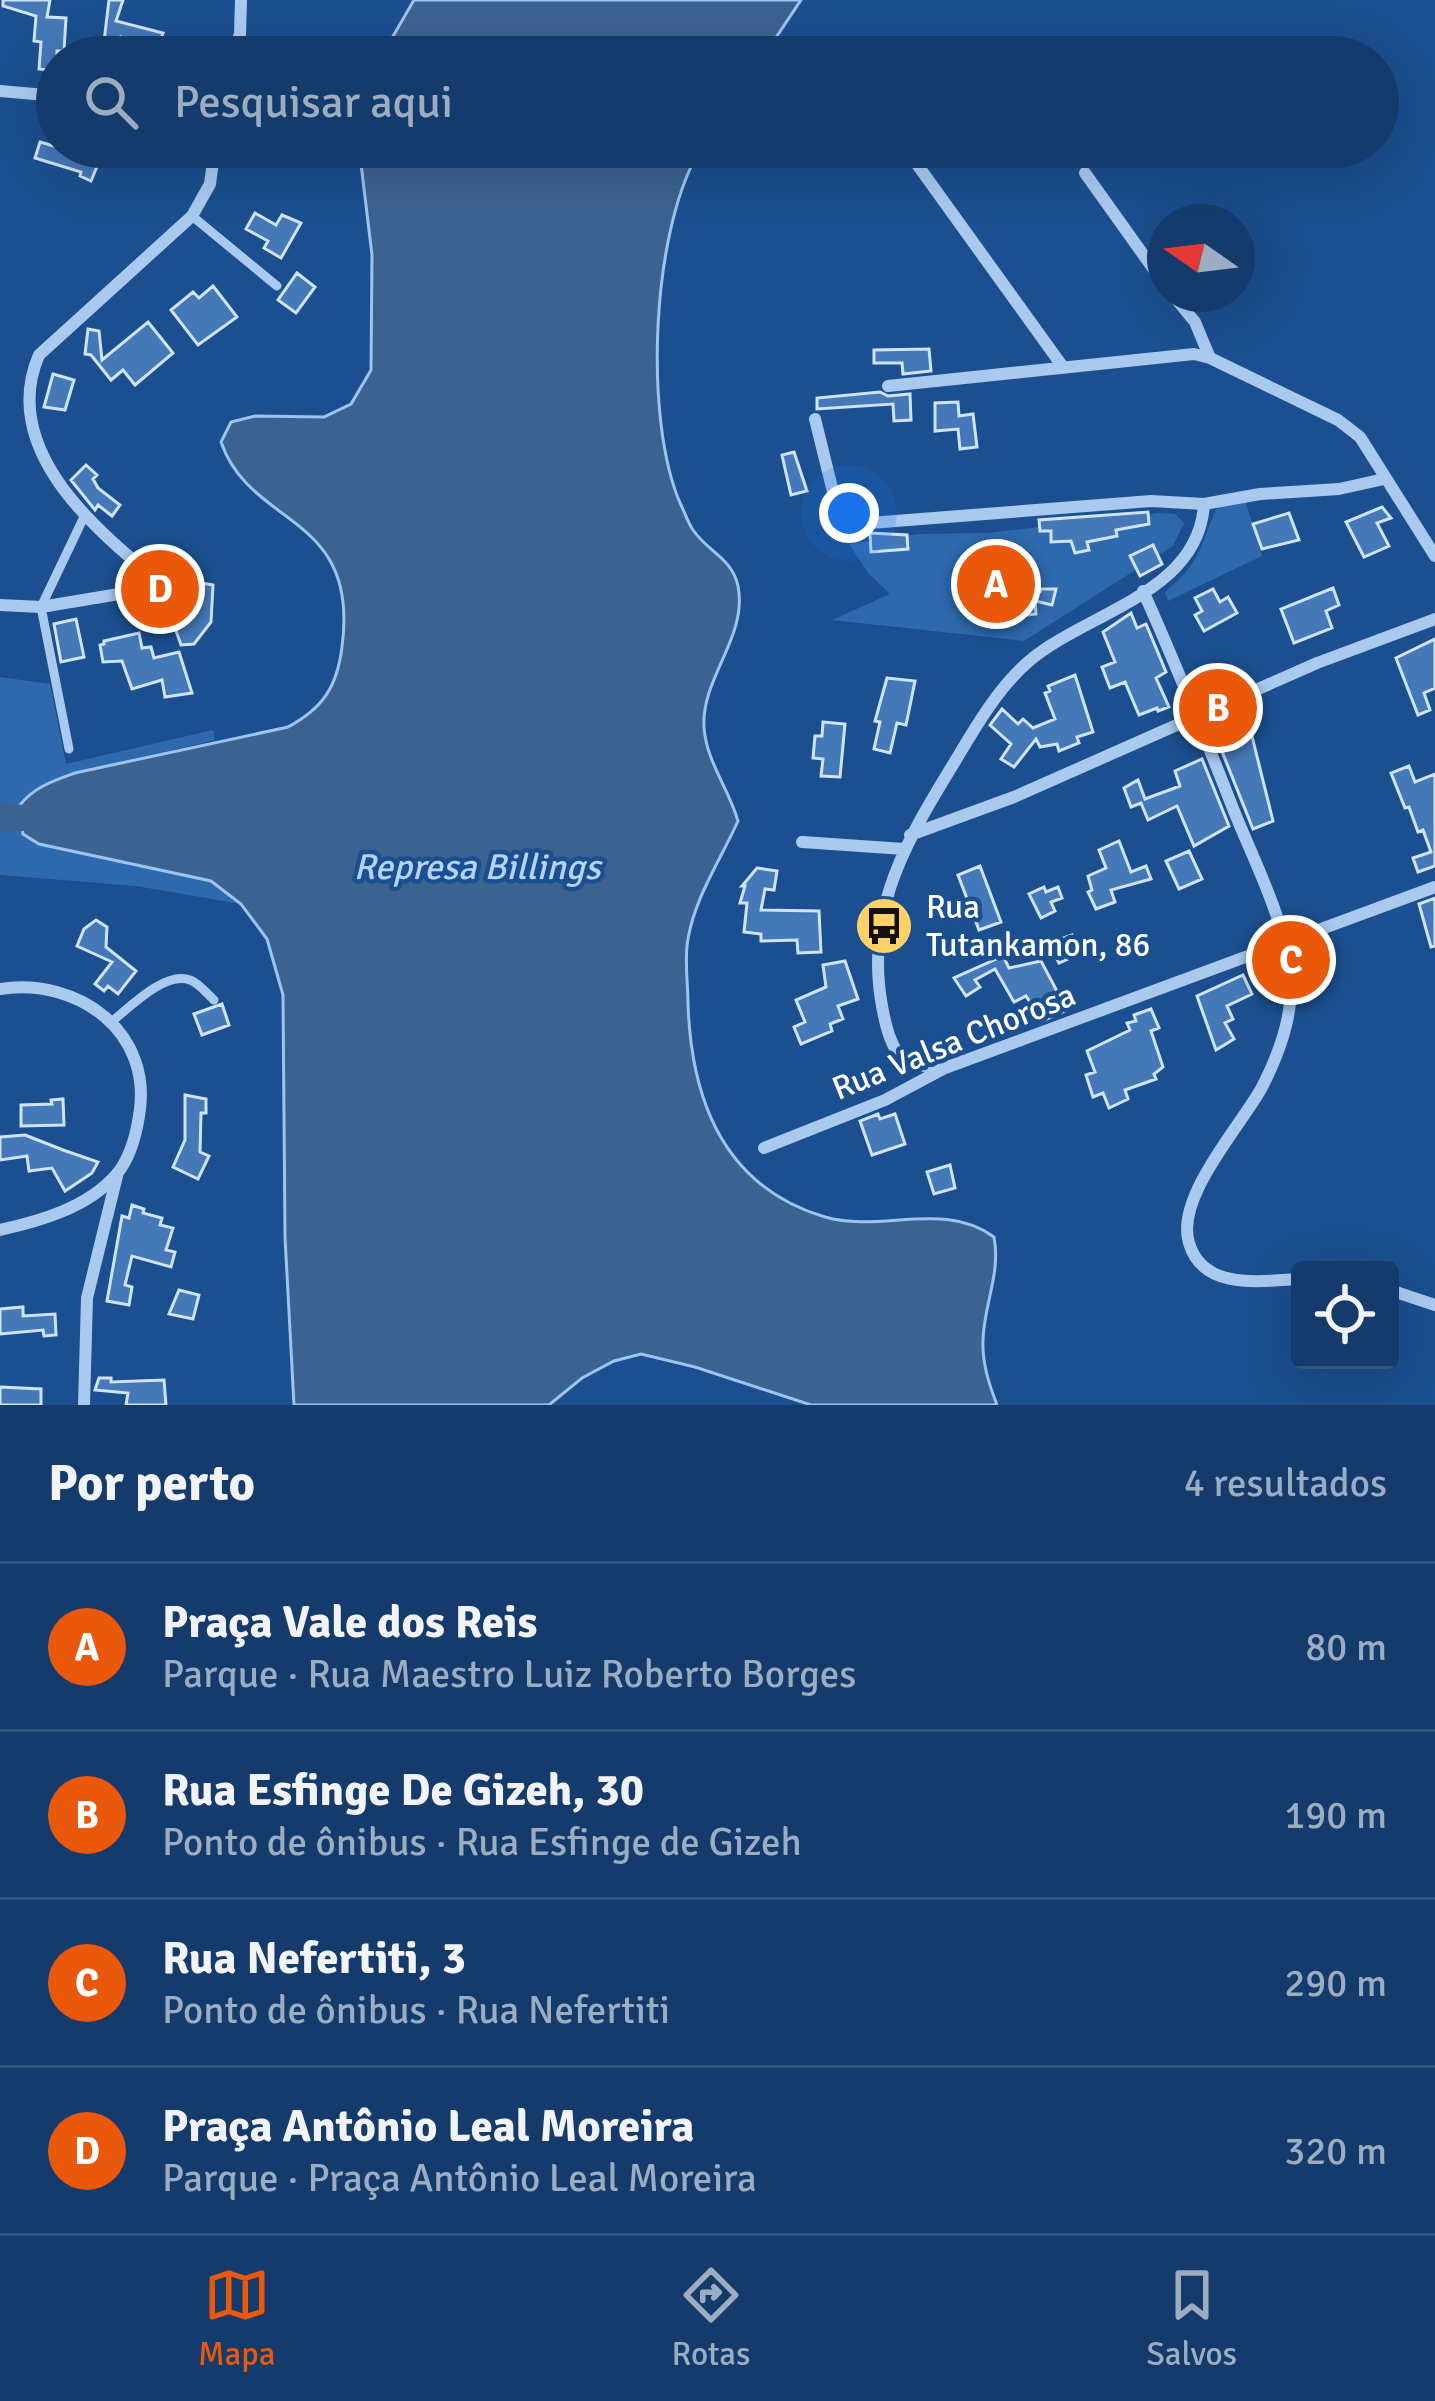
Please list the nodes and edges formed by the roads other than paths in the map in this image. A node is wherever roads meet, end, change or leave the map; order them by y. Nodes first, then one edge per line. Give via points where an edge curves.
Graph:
1 (241, 0) edge
2 (240, 36) edge
3 (0, 91) edge
4 (36, 94) edge
5 (212, 168) edge
6 (920, 168) edge
7 (1085, 173) dead end
8 (192, 216) junction
9 (1147, 259) edge
10 (277, 286) dead end
11 (1187, 312) edge
12 (1210, 358) junction
13 (1063, 367) junction
14 (888, 386) dead end
15 (815, 419) dead end
16 (1384, 479) junction
17 (1204, 504) junction
18 (83, 518) junction
19 (1435, 556) edge
20 (150, 574) junction
21 (143, 590) junction
22 (1143, 591) junction
23 (0, 605) edge
24 (41, 608) junction
25 (1435, 619) edge
26 (1196, 717) junction
27 (69, 749) dead end
28 (802, 842) dead end
29 (907, 842) junction
30 (1435, 886) edge
31 (1283, 944) junction
32 (0, 988) edge
33 (214, 1000) dead end
34 (110, 1023) junction
35 (945, 1068) junction
36 (764, 1148) dead end
37 (118, 1174) junction
38 (0, 1230) edge
39 (1291, 1279) edge
40 (1399, 1293) edge
41 (1435, 1305) edge
42 (84, 1405) edge

1 - 2 street
3 - 4 street
5 - 8 street
6 - 13 street
7 - 9 street
8 - 10 lane
8 - 18 street via 27,374 26,447
11 - 12 street
12 - 13 street
12 - 16 street via 1338,420 1360,437
13 - 14 street
15 - 17 street via 837,508 853,521
16 - 17 street
16 - 19 street
17 - 22 street via 1192,552
18 - 20 street
18 - 24 lane
20 - 21 street
20 - 21 street via 171,575 176,596 157,606
21 - 24 street
22 - 26 street
22 - 29 street via 1028,662 966,742
23 - 24 street
24 - 27 lane
25 - 26 street
26 - 29 street
26 - 31 street
28 - 29 street
29 - 35 street via 876,951 884,1016 907,1064
30 - 31 street, Rua Valsa Chorosa
31 - 35 street, Rua Valsa Chorosa
31 - 39 street via 1291,1000 1276,1053 1196,1193 1186,1230 1210,1272 1228,1280
32 - 34 street via 61,993
33 - 34 lane via 193,980 178,979
34 - 37 street via 142,1079 138,1123
35 - 36 street, Rua Valsa Chorosa
37 - 38 street via 68,1209
37 - 42 street via 87,1298
40 - 41 street

